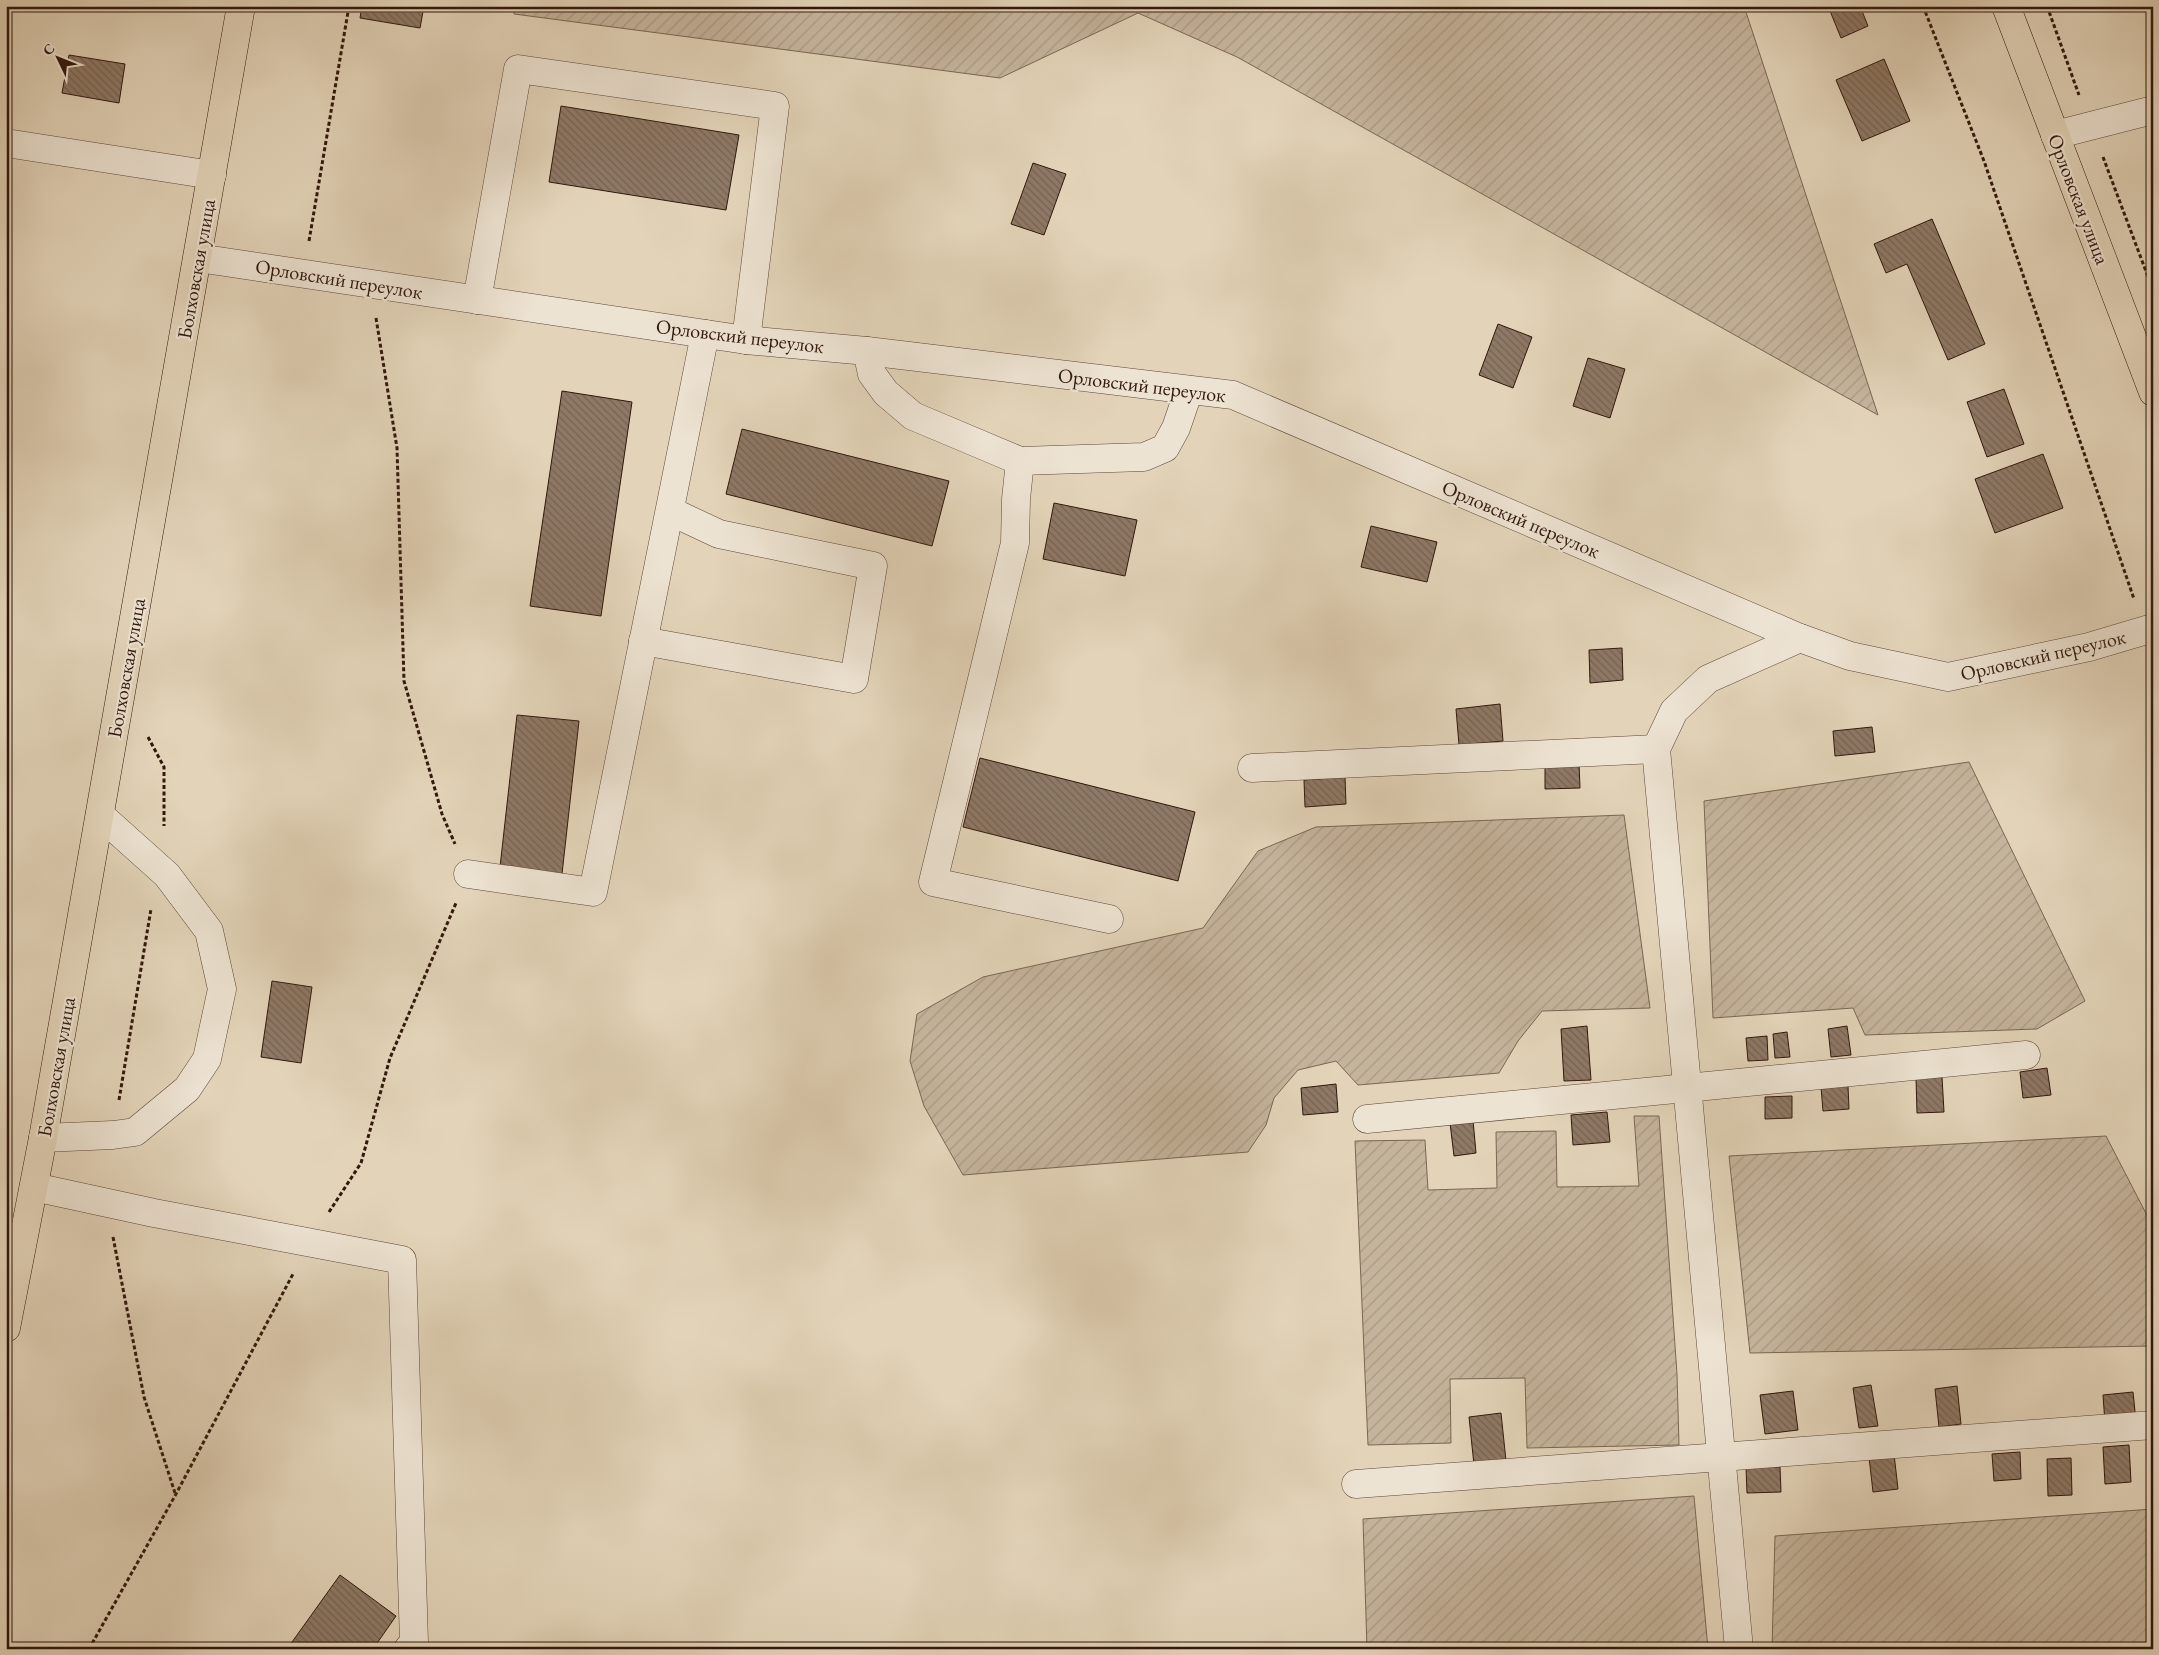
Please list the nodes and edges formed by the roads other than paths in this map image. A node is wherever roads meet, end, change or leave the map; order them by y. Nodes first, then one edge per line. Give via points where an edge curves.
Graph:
1 (241, 6) edge
2 (2006, 6) edge
3 (2153, 110) edge
4 (2055, 136) junction
5 (6, 143) edge
6 (212, 175) junction
7 (198, 258) junction
8 (477, 300) junction
9 (705, 334) junction
10 (746, 340) junction
11 (867, 351) junction
12 (1189, 390) junction
13 (2153, 392) edge
14 (1020, 461) junction
15 (670, 511) junction
16 (2149, 629) edge
17 (1800, 638) junction
18 (644, 641) junction
19 (1656, 749) junction
20 (1252, 768) dead end
21 (100, 814) junction
22 (468, 874) road end
23 (1109, 919) dead end
24 (2026, 1055) dead end
25 (1687, 1088) junction
26 (1367, 1119) dead end
27 (43, 1138) junction
28 (34, 1187) junction
29 (6, 1328) edge
30 (2153, 1425) edge
31 (1721, 1457) junction
32 (1356, 1484) dead end
33 (408, 1649) edge
34 (1739, 1649) edge

1 - 6 main road, Болховская улица
2 - 4 main road, Орловская улица
3 - 4 street
4 - 13 main road, Орловская улица
5 - 6 street
6 - 7 main road, Болховская улица
7 - 8 street, Орловский переулок
7 - 21 main road, Болховская улица
8 - 9 street, Орловский переулок
8 - 10 street via 518,69 775,106
9 - 10 street, Орловский переулок
9 - 15 street
10 - 11 street, Орловский переулок
11 - 12 street, Орловский переулок
11 - 14 street via 872,374 886,393 913,416
12 - 14 street via 1176,428 1165,448 1144,457
12 - 17 street, Орловский переулок via 1233,395
14 - 23 street via 1015,543 933,882
15 - 18 street
15 - 18 street via 720,534 873,566 854,679
16 - 17 street, Орловский переулок via 2089,647 1948,678 1850,656
17 - 19 street via 1708,679 1674,711
18 - 22 street via 593,892
19 - 20 street
19 - 25 street
21 - 27 main road, Болховская улица
21 - 27 street via 167,875 208,931 222,989 207,1059 187,1089 135,1132
24 - 25 street
25 - 26 street
25 - 31 street
27 - 28 main road, Болховская улица
28 - 29 main road, Болховская улица
28 - 33 street via 402,1260 414,1642
30 - 31 street
31 - 32 street
31 - 34 street

